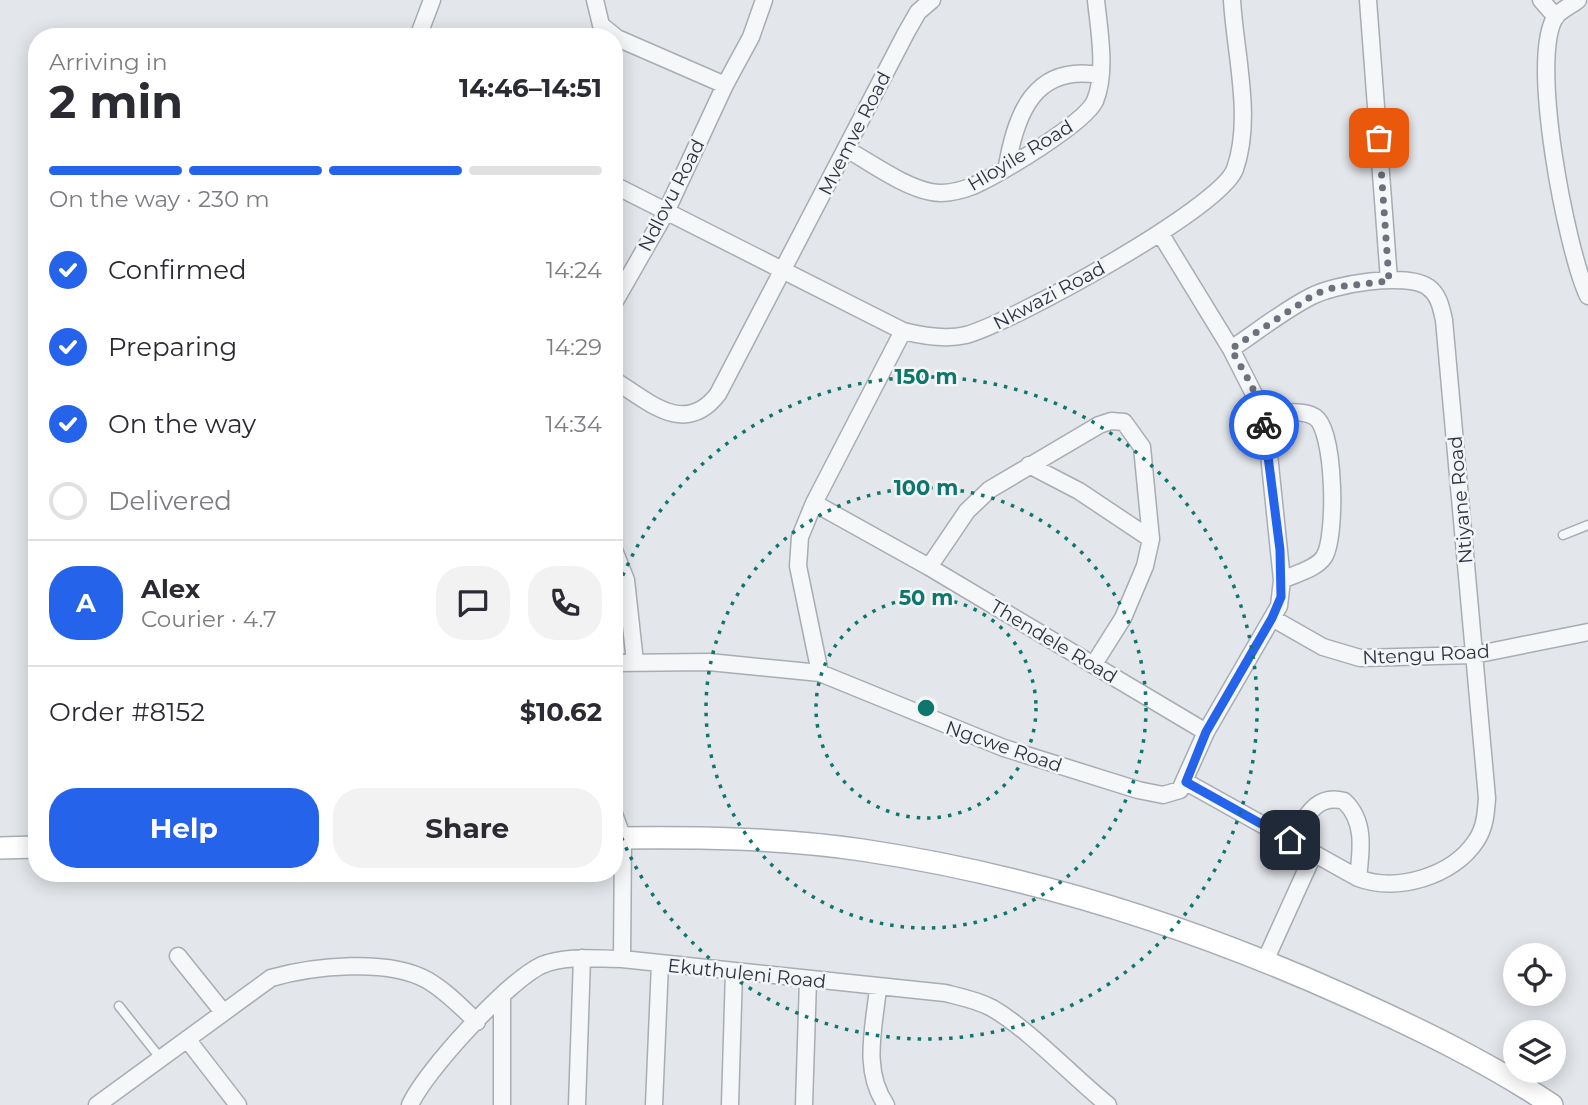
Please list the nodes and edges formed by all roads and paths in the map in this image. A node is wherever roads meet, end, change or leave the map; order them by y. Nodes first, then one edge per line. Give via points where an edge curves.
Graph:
1 (432, 0) edge
2 (595, 0) edge
3 (764, 0) edge
4 (932, 0) edge
5 (1096, 0) edge
6 (1232, 0) edge
7 (1368, 0) edge
8 (1541, 0) edge
9 (1578, 0) edge
10 (1556, 17) junction
11 (421, 28) edge
12 (605, 28) edge
13 (623, 41) edge
14 (1099, 75) junction
15 (725, 85) junction
16 (846, 149) junction
17 (1007, 166) junction
18 (623, 190) edge
19 (666, 212) junction
20 (1160, 233) junction
21 (782, 270) junction
22 (1389, 281) junction
23 (623, 287) edge
24 (1588, 296) edge
25 (903, 331) junction
26 (1231, 349) junction
27 (623, 385) edge
28 (1262, 416) junction
29 (1029, 466) junction
30 (814, 503) junction
31 (1588, 525) edge
32 (1563, 535) dead end
33 (1151, 539) junction
34 (929, 567) junction
35 (623, 572) edge
36 (1282, 580) junction
37 (1272, 618) junction
38 (1588, 632) edge
39 (1474, 654) junction
40 (635, 662) junction
41 (623, 663) edge
42 (1094, 664) junction
43 (820, 673) junction
44 (1206, 732) junction
45 (1186, 782) junction
46 (623, 838) edge
47 (1290, 840) junction
48 (28, 847) edge
49 (0, 848) edge
50 (1314, 853) junction
51 (1358, 878) junction
52 (620, 882) edge
53 (178, 956) dead end
54 (582, 958) junction
55 (622, 959) junction
56 (1265, 961) junction
57 (660, 963) junction
58 (734, 971) junction
59 (808, 980) junction
60 (878, 988) junction
61 (502, 998) junction
62 (120, 1006) dead end
63 (223, 1012) junction
64 (477, 1022) junction
65 (187, 1039) junction
66 (161, 1059) junction
67 (97, 1105) edge
68 (238, 1105) edge
69 (410, 1105) edge
70 (502, 1105) edge
71 (577, 1105) edge
72 (654, 1105) edge
73 (730, 1105) edge
74 (804, 1105) edge
75 (886, 1105) edge
76 (1108, 1105) edge
77 (1552, 1105) edge

1 - 11 street
2 - 12 street
3 - 15 street, Ndlovu Road via 751,37
4 - 16 street, Mvemve Road via 918,12
5 - 14 street, Hloyile Road
6 - 20 street, Nkwazi Road via 1242,130 1234,172 1219,189
7 - 22 street
8 - 10 street
9 - 10 street
10 - 24 street via 1545,90 1567,233
13 - 15 street
14 - 17 street, Hloyile Road via 1094,103 1085,115
14 - 17 street via 1063,75 1038,90 1012,134
15 - 19 street, Ndlovu Road
16 - 17 street, Hloyile Road via 931,192 954,192 975,185
16 - 21 street, Mvemve Road
18 - 19 street, Nkwazi Road
19 - 21 street, Nkwazi Road
19 - 23 street, Ndlovu Road
20 - 25 street, Nkwazi Road via 999,324 964,336
20 - 26 street
21 - 25 street, Nkwazi Road
21 - 27 street, Mvemve Road via 718,394 698,414 664,410
22 - 26 street, Ntiyane Road via 1315,294
22 - 39 street, Ntiyane Road via 1421,283 1437,296 1441,306
25 - 30 street
26 - 28 street via 1252,386
28 - 36 street
28 - 36 street via 1313,415 1327,439 1333,516 1328,545 1318,563
29 - 33 street via 1079,491
29 - 33 street via 1099,425 1125,422 1142,447
29 - 34 street via 989,490 967,511
30 - 34 street, Thendele Road
30 - 43 street via 800,537 798,566
31 - 32 lane
33 - 42 street via 1123,618
34 - 42 street, Thendele Road
35 - 40 street
36 - 37 street via 1279,606
37 - 39 street, Ntengu Road via 1344,656 1392,659
37 - 44 street
38 - 39 street, Ntengu Road
39 - 51 street, Ntiyane Road via 1487,798 1481,832 1465,852 1438,871 1398,885
40 - 41 street, Ngcwe Road
40 - 43 street, Ngcwe Road via 722,662
42 - 44 street, Thendele Road
43 - 45 street, Ngcwe Road via 1004,748 1120,785 1163,794 1180,790
44 - 45 street
45 - 47 street
46 - 56 street via 783,842 931,862 1102,904
47 - 50 street
47 - 51 street via 1318,802 1345,801 1357,818 1360,835
48 - 49 street
50 - 51 street
50 - 56 street
52 - 55 street
53 - 63 street
54 - 55 street, Ekuthuleni Road
54 - 61 street, Ekuthuleni Road via 543,965
54 - 71 street
55 - 57 street, Ekuthuleni Road
56 - 77 street via 1445,1044
57 - 58 street, Ekuthuleni Road
57 - 72 street
58 - 59 street, Ekuthuleni Road
58 - 73 street
59 - 60 street, Ekuthuleni Road
59 - 74 street
60 - 75 street via 871,1068
60 - 76 street, Ekuthuleni Road via 945,993 991,1008
61 - 64 street, Ekuthuleni Road
61 - 70 street
62 - 66 lane
63 - 64 street via 271,978 330,967 374,968 424,978
63 - 65 street
64 - 69 street, Ekuthuleni Road via 430,1072
65 - 66 street
65 - 68 street
66 - 67 street

